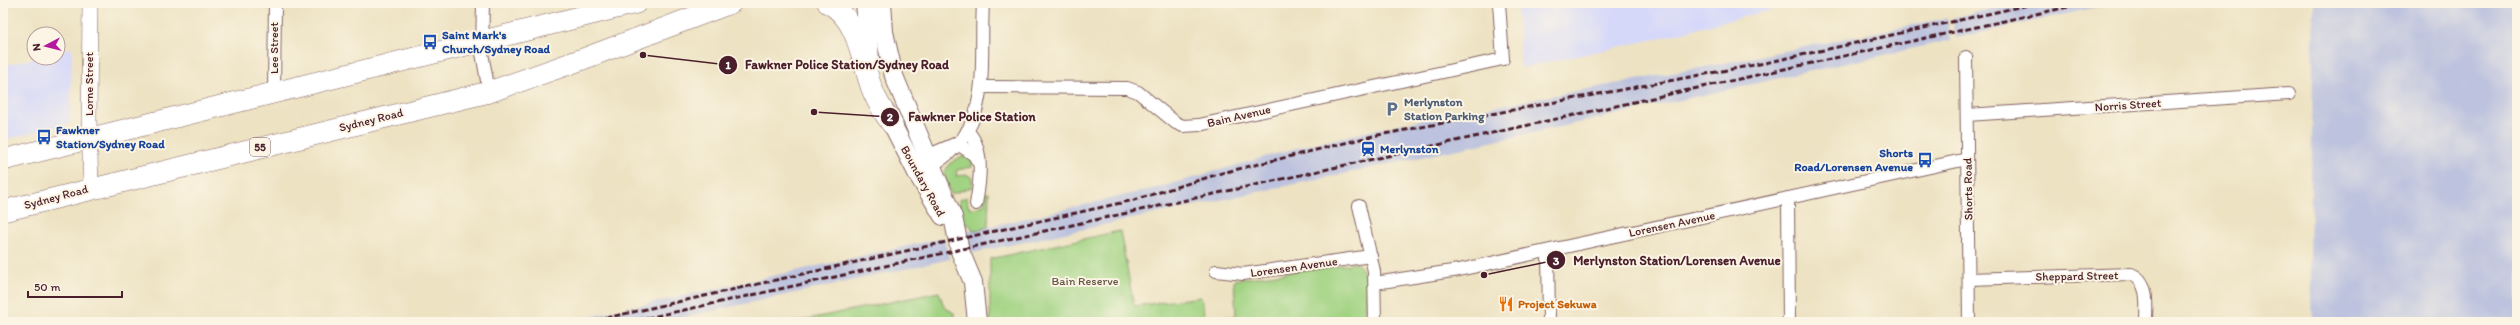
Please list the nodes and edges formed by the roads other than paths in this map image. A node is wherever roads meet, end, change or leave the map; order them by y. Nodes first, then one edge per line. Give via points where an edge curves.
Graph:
1 (90, 3) edge
2 (275, 3) edge
3 (484, 3) edge
4 (636, 3) edge
5 (731, 3) edge
6 (828, 3) edge
7 (865, 3) edge
8 (882, 3) edge
9 (983, 3) edge
10 (1499, 3) edge
11 (482, 42) junction
12 (1966, 57) dead end
13 (982, 87) junction
14 (274, 92) junction
15 (489, 92) junction
16 (2289, 94) dead end
17 (1967, 115) junction
18 (892, 124) junction
19 (967, 131) junction
20 (89, 139) junction
21 (957, 143) junction
22 (1967, 159) junction
23 (3, 160) edge
24 (978, 162) junction
25 (922, 164) junction
26 (91, 188) junction
27 (1788, 198) junction
28 (976, 204) dead end
29 (1359, 206) dead end
30 (3, 211) edge
31 (959, 246) junction
32 (1548, 251) junction
33 (1371, 256) junction
34 (1216, 271) dead end
35 (1969, 279) junction
36 (1375, 283) junction
37 (968, 322) edge
38 (977, 322) edge
39 (1375, 322) edge
40 (1549, 322) edge
41 (1789, 322) edge
42 (1969, 322) edge
43 (2146, 322) edge

1 - 20 street, Lorne Street
2 - 14 street, Lee Street
3 - 11 street
4 - 11 highway
5 - 15 highway, Sydney Road / 55
6 - 18 highway via 847,18 855,33 878,104
7 - 18 main road, Boundary Road via 871,61 878,90
8 - 25 main road, Boundary Road via 885,40
9 - 13 street, Boundary Road
10 - 13 street, Bain Avenue via 1503,59 1190,126 1176,123 1138,92 1127,88
11 - 14 highway
11 - 15 street
12 - 17 street, Shorts Road
13 - 19 street, Boundary Road via 978,109
14 - 20 highway
15 - 26 highway, Sydney Road / 55
16 - 17 street, Norris Street
17 - 22 street, Shorts Road
18 - 25 main road, Boundary Road
19 - 21 street, Boundary Road
19 - 24 street via 978,146
20 - 23 highway
20 - 26 street, Lorne Street
21 - 24 street via 974,155
21 - 25 street, Boundary Road
22 - 27 street, Lorensen Avenue
22 - 35 street, Shorts Road
24 - 28 street
25 - 31 main road, Boundary Road via 953,217
26 - 30 highway, Sydney Road / 55
27 - 32 street, Lorensen Avenue
27 - 41 street
29 - 33 street
31 - 37 main road, Boundary Road
31 - 38 main road, Boundary Road via 973,282
32 - 36 street, Lorensen Avenue via 1459,270
32 - 40 street
33 - 34 street, Lorensen Avenue via 1243,274
33 - 36 street
35 - 42 street, Shorts Road
35 - 43 street, Sheppard Street via 2131,274 2144,285
36 - 39 street

